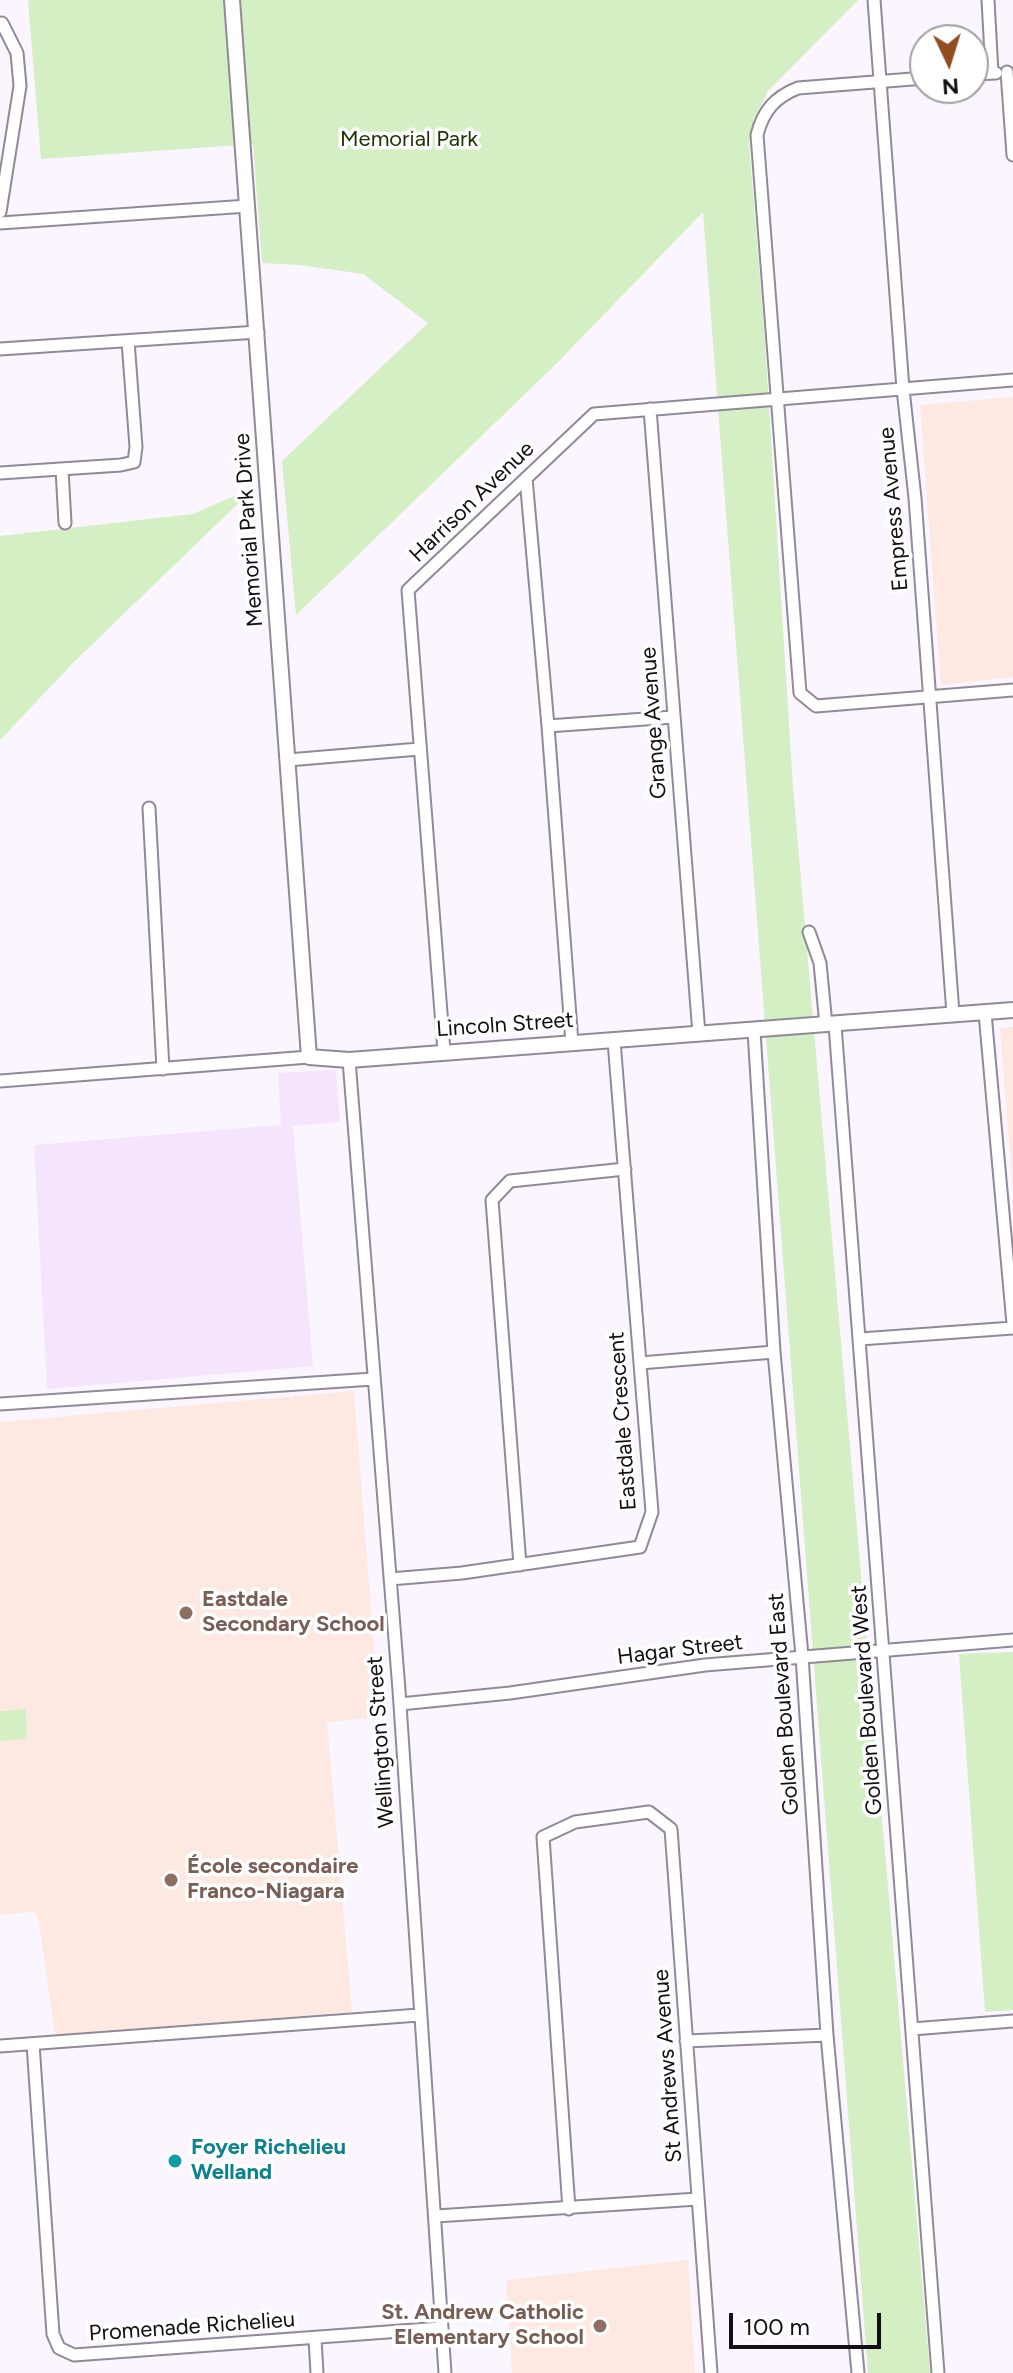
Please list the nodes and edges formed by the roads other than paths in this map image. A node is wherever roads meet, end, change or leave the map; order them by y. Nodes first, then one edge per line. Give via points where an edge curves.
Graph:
1 (232, 0) edge
2 (874, 0) edge
3 (987, 0) edge
4 (2, 23) edge
5 (1010, 72) edge
6 (989, 73) edge
7 (992, 73) junction
8 (909, 79) edge
9 (879, 82) junction
10 (1013, 155) edge
11 (248, 206) junction
12 (0, 212) edge
13 (0, 223) edge
14 (258, 332) junction
15 (128, 341) junction
16 (0, 349) edge
17 (1013, 380) edge
18 (903, 389) junction
19 (777, 399) junction
20 (650, 409) junction
21 (62, 469) junction
22 (0, 473) edge
23 (526, 478) junction
24 (65, 523) dead end
25 (1013, 690) edge
26 (928, 697) junction
27 (673, 717) junction
28 (548, 726) junction
29 (419, 749) junction
30 (288, 760) junction
31 (149, 808) dead end
32 (809, 932) dead end
33 (1013, 1010) edge
34 (985, 1013) junction
35 (953, 1014) junction
36 (831, 1025) junction
37 (754, 1031) junction
38 (699, 1034) junction
39 (614, 1041) junction
40 (572, 1043) junction
41 (444, 1051) junction
42 (309, 1057) junction
43 (349, 1060) junction
44 (163, 1069) junction
45 (0, 1081) edge
46 (625, 1169) junction
47 (1013, 1326) edge
48 (860, 1339) junction
49 (774, 1352) junction
50 (640, 1363) junction
51 (373, 1379) junction
52 (0, 1404) edge
53 (520, 1565) junction
54 (390, 1579) junction
55 (1013, 1640) edge
56 (883, 1650) junction
57 (802, 1656) junction
58 (400, 1704) junction
59 (419, 2015) junction
60 (1013, 2021) edge
61 (912, 2029) junction
62 (827, 2035) junction
63 (686, 2041) junction
64 (33, 2044) junction
65 (0, 2046) edge
66 (698, 2199) junction
67 (569, 2209) junction
68 (436, 2216) junction
69 (442, 2328) junction
70 (315, 2339) junction
71 (317, 2373) edge
72 (445, 2373) edge
73 (711, 2373) edge
74 (858, 2373) edge
75 (938, 2373) edge

1 - 11 main road, Memorial Park Drive
2 - 9 street, Empress Avenue
3 - 7 street
4 - 12 street via 17,53 20,86
5 - 7 street
5 - 10 street
6 - 7 street
8 - 9 street
9 - 18 street, Empress Avenue
9 - 19 street via 788,92 759,125 756,146
11 - 13 street
11 - 14 main road, Memorial Park Drive
14 - 15 street
14 - 30 main road, Memorial Park Drive
15 - 16 street
15 - 21 street via 134,462
17 - 18 street, Harrison Avenue
18 - 19 street, Harrison Avenue
18 - 26 street, Empress Avenue
19 - 20 street, Harrison Avenue
19 - 26 street via 800,693 816,706
20 - 23 street, Harrison Avenue via 594,414
20 - 27 street, Grange Avenue
21 - 22 street
21 - 24 street
23 - 28 street
23 - 29 street, Harrison Avenue via 408,590
25 - 26 street
26 - 35 street, Empress Avenue
27 - 28 street
27 - 38 street, Grange Avenue
28 - 40 street
29 - 30 street
29 - 41 street, Harrison Avenue
30 - 42 main road, Memorial Park Drive
31 - 44 street
32 - 36 street, Golden Boulevard West
33 - 34 main road, Lincoln Street
34 - 35 main road, Lincoln Street
34 - 47 street
35 - 36 main road, Lincoln Street
36 - 37 main road, Lincoln Street
36 - 48 street, Golden Boulevard West
37 - 38 main road, Lincoln Street
37 - 49 street, Golden Boulevard East
38 - 39 main road, Lincoln Street
39 - 40 main road, Lincoln Street
39 - 46 street, Eastdale Crescent
40 - 41 main road, Lincoln Street
41 - 43 main road, Lincoln Street
42 - 43 main road, Lincoln Street
42 - 44 street, Lincoln Street
43 - 51 street, Wellington Street
44 - 45 street, Lincoln Street
46 - 50 street, Eastdale Crescent
46 - 53 street via 510,1181 492,1200
47 - 48 street
48 - 56 street, Golden Boulevard West
49 - 50 street
49 - 57 street, Golden Boulevard East
50 - 53 street, Eastdale Crescent via 652,1512 640,1547
51 - 52 street
51 - 54 street, Wellington Street
53 - 54 street, Eastdale Crescent
54 - 58 street, Wellington Street
55 - 56 street, Hagar Street
56 - 57 street, Hagar Street
56 - 61 street, Golden Boulevard West
57 - 58 street, Hagar Street
57 - 62 street, Golden Boulevard East
58 - 59 street, Wellington Street
59 - 64 street
59 - 68 street, Wellington Street
60 - 61 street
61 - 75 street, Golden Boulevard West
62 - 63 street
62 - 74 street, Golden Boulevard East
63 - 66 street, St Andrews Avenue
63 - 67 street, St Andrews Avenue via 671,1829 649,1812 575,1822 543,1837
64 - 65 street
64 - 70 street, Promenade Richelieu via 53,2334 59,2348 74,2355
66 - 67 street
66 - 73 street, St Andrews Avenue
67 - 68 street
68 - 69 street, Wellington Street
69 - 70 street, Promenade Richelieu
69 - 72 street, Wellington Street
70 - 71 street

